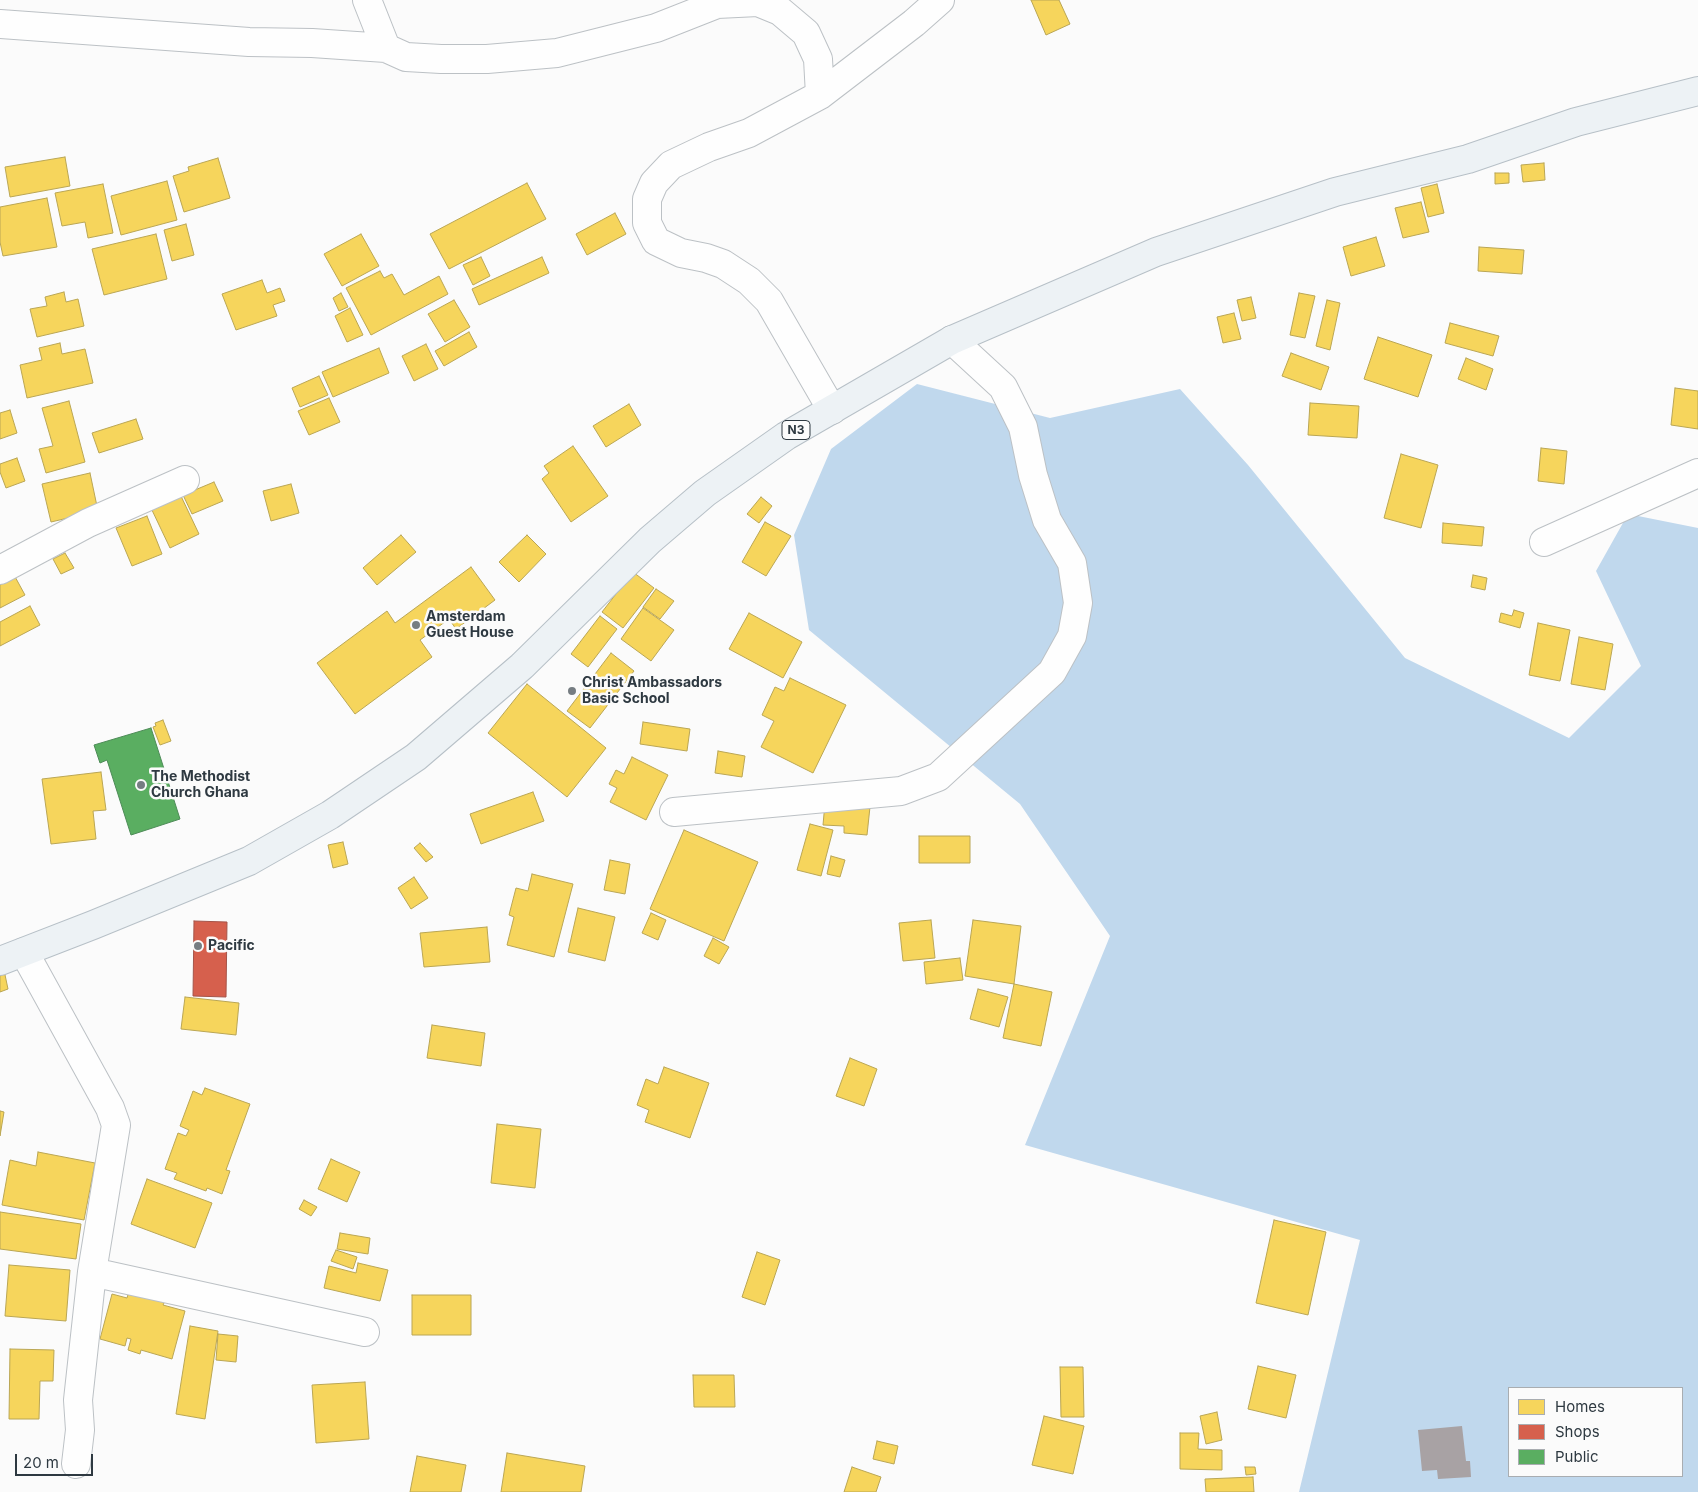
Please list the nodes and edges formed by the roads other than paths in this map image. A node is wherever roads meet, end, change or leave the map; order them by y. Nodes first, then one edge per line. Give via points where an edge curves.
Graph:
1 (367, 0) edge
2 (940, 0) edge
3 (0, 24) edge
4 (386, 48) junction
5 (1698, 91) edge
6 (820, 95) junction
7 (952, 340) junction
8 (832, 410) junction
9 (1698, 473) edge
10 (185, 480) dead end
11 (1544, 542) dead end
12 (0, 570) edge
13 (674, 812) dead end
14 (12, 957) edge
15 (92, 1272) junction
16 (365, 1332) dead end
17 (76, 1464) dead end

1 - 4 street
2 - 6 street
3 - 4 street via 249,42
4 - 6 street via 406,56 441,59 557,53 656,28 718,4 758,2 780,11 806,33 818,59
5 - 7 main road, N3 via 1576,122 1468,159 1335,192 1156,252
6 - 8 street via 749,133 709,147 671,166 654,183 647,199 647,223 656,241 681,253 723,264 749,281 769,301
7 - 8 main road, N3
7 - 13 street via 1003,387 1023,427 1047,520 1072,563 1078,603 1072,636 1052,672 938,777 901,791
8 - 14 main road, N3 via 786,436 705,493 650,540 522,666 416,757 330,815 249,861
9 - 11 street
10 - 12 street via 88,523
14 - 15 street via 110,1108 116,1125
15 - 16 street
15 - 17 street via 78,1400 80,1430

